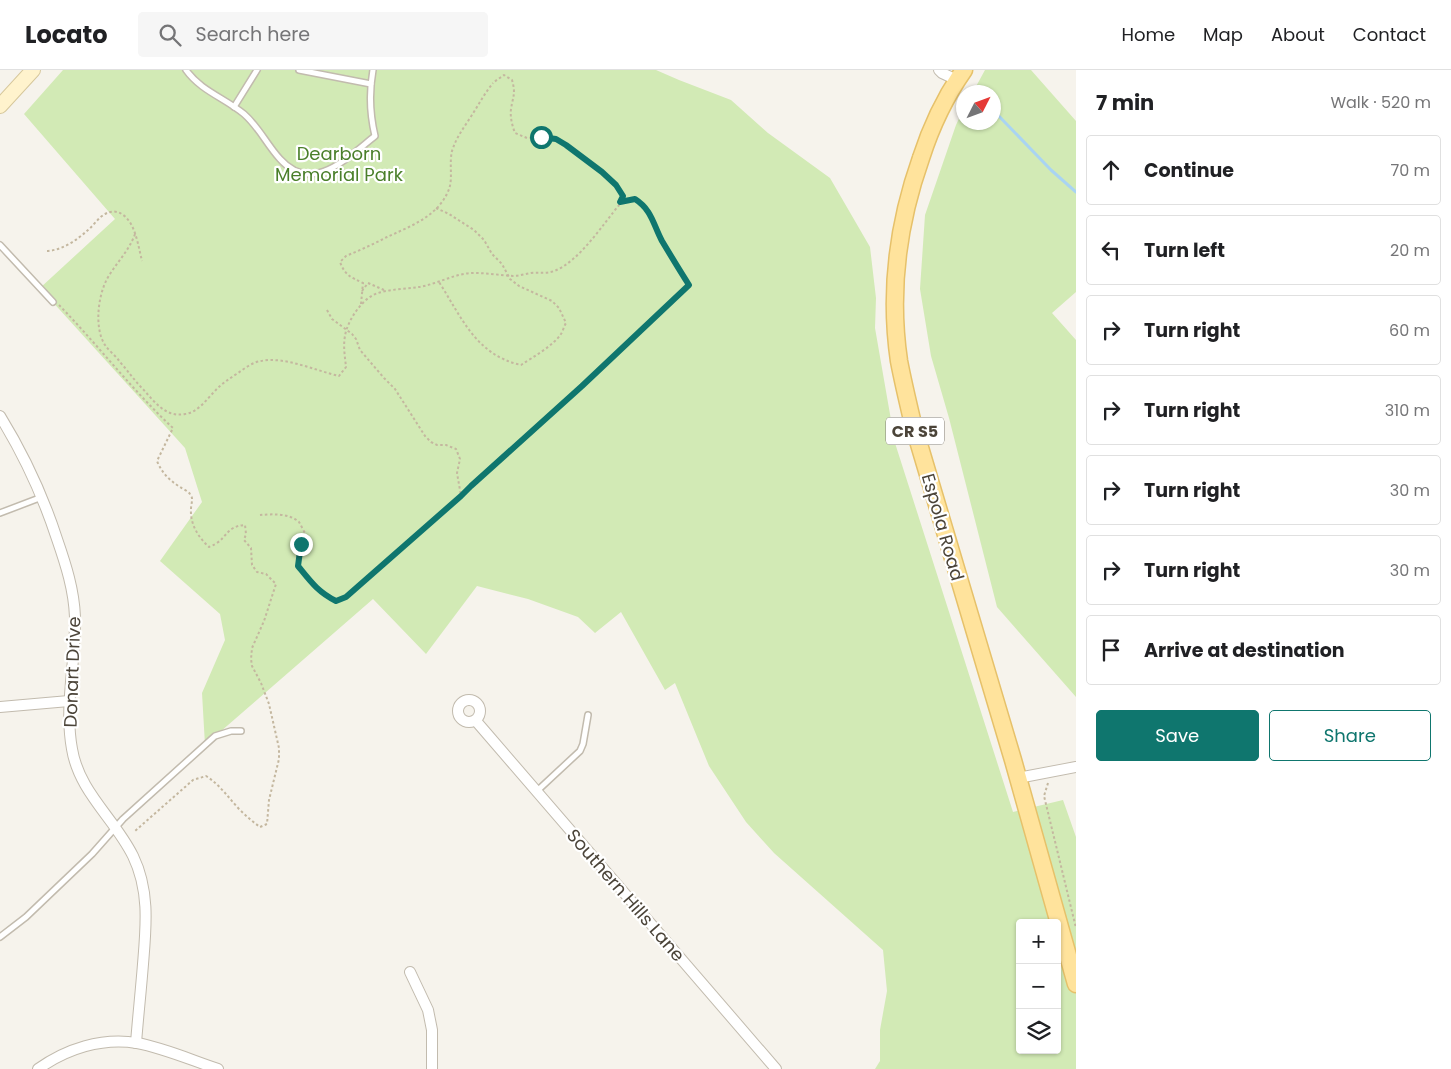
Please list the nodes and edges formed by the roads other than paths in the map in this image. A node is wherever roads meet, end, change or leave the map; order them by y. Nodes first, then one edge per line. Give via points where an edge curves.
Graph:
1 (33, 70) edge
2 (186, 70) edge
3 (257, 70) edge
4 (299, 70) edge
5 (373, 70) edge
6 (939, 70) edge
7 (961, 75) edge
8 (371, 84) junction
9 (0, 106) edge
10 (234, 107) junction
11 (0, 245) edge
12 (53, 302) road end
13 (0, 416) edge
14 (42, 497) junction
15 (0, 513) edge
16 (69, 701) junction
17 (0, 707) edge
18 (588, 715) dead end
19 (476, 721) dead end
20 (241, 731) dead end
21 (1076, 767) edge
22 (1018, 778) junction
23 (536, 791) junction
24 (115, 828) junction
25 (0, 937) edge
26 (410, 972) dead end
27 (1076, 984) edge
28 (136, 1043) junction
29 (38, 1069) edge
30 (218, 1069) edge
31 (432, 1069) edge
32 (776, 1069) edge

1 - 9 street
2 - 10 lane via 192,79
3 - 10 lane
4 - 8 lane
5 - 8 lane
6 - 7 street
7 - 22 main road, Espola Road / CR S5 via 933,126 909,196 898,253 897,341 913,424
8 - 10 lane via 375,136 336,166 306,175 290,169 279,159 254,125
11 - 12 lane
13 - 14 street, Donart Drive
14 - 15 lane
14 - 16 street, Donart Drive via 65,562 73,600 74,638
16 - 17 street
16 - 24 street, Donart Drive via 70,736 81,779
18 - 23 lane via 580,751
19 - 23 street, Southern Hills Lane
20 - 24 lane via 215,736
21 - 22 street
22 - 27 main road, Espola Road / CR S5
23 - 32 street, Southern Hills Lane
24 - 25 lane via 26,917
24 - 28 street, Donart Drive via 134,858 143,882 146,906
26 - 31 street via 428,1010 432,1030
28 - 29 street via 83,1046
28 - 30 street

